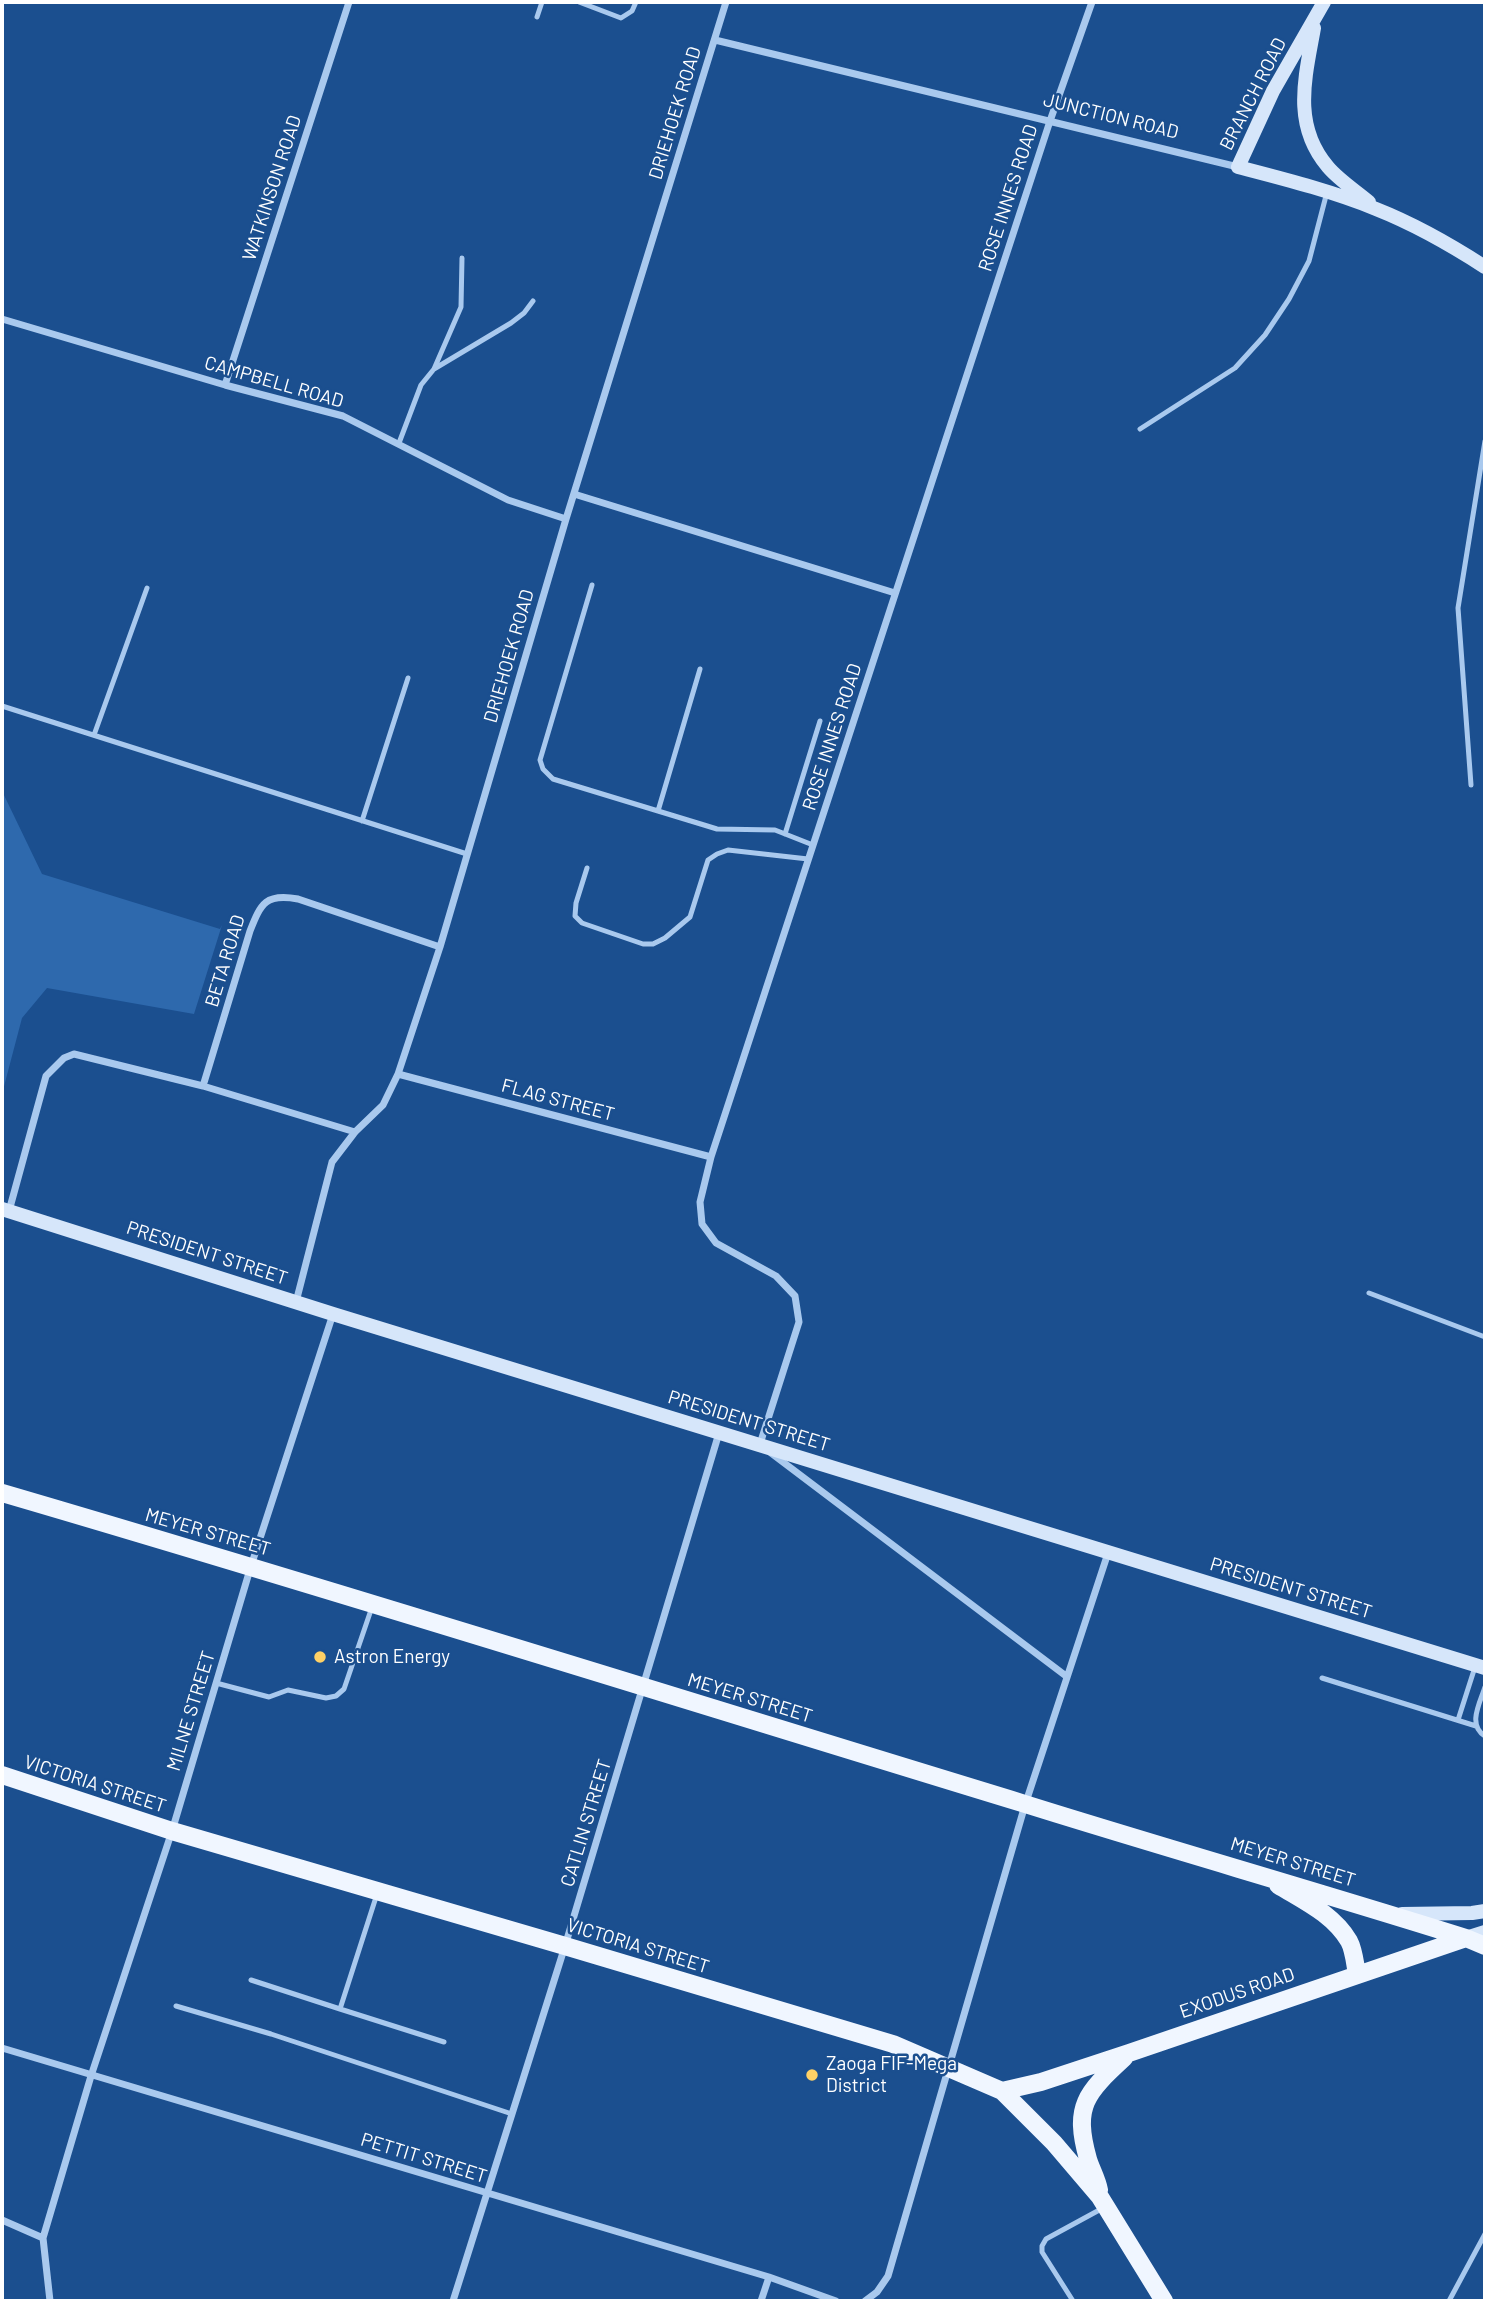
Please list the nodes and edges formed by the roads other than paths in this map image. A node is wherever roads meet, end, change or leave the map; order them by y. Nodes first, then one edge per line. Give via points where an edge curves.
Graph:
1 (349, 2) edge
2 (542, 2) edge
3 (579, 2) edge
4 (636, 2) edge
5 (726, 2) edge
6 (1092, 2) edge
7 (1324, 2) edge
8 (1316, 16) junction
9 (537, 17) dead end
10 (715, 40) junction
11 (1050, 121) junction
12 (1238, 167) junction
13 (1327, 192) junction
14 (1376, 209) junction
15 (462, 258) dead end
16 (1485, 267) edge
17 (533, 301) dead end
18 (2, 319) edge
19 (434, 369) junction
20 (225, 385) junction
21 (1140, 429) dead end
22 (1485, 441) edge
23 (399, 443) junction
24 (574, 494) junction
25 (566, 519) junction
26 (592, 585) dead end
27 (147, 588) dead end
28 (895, 593) junction
29 (700, 669) dead end
30 (408, 678) dead end
31 (2, 706) edge
32 (820, 721) dead end
33 (94, 735) junction
34 (1471, 785) dead end
35 (658, 811) junction
36 (362, 821) junction
37 (785, 834) junction
38 (813, 845) junction
39 (467, 854) junction
40 (808, 859) junction
41 (587, 868) dead end
42 (440, 947) junction
43 (398, 1074) junction
44 (203, 1086) junction
45 (355, 1132) junction
46 (711, 1157) junction
47 (5, 1210) edge
48 (1369, 1293) dead end
49 (296, 1302) junction
50 (332, 1314) junction
51 (1485, 1337) edge
52 (719, 1433) junction
53 (760, 1444) junction
54 (2, 1493) edge
55 (1108, 1552) junction
56 (251, 1566) junction
57 (373, 1604) junction
58 (1481, 1666) edge
59 (1066, 1676) junction
60 (1322, 1678) dead end
61 (216, 1683) junction
62 (643, 1686) junction
63 (1485, 1687) edge
64 (1458, 1720) junction
65 (1476, 1726) junction
66 (1485, 1736) edge
67 (2, 1775) edge
68 (1025, 1805) junction
69 (172, 1831) junction
70 (1257, 1872) junction
71 (378, 1891) junction
72 (1485, 1911) edge
73 (1390, 1914) junction
74 (1485, 1931) edge
75 (1466, 1938) junction
76 (565, 1945) junction
77 (1485, 1946) edge
78 (1357, 1974) junction
79 (251, 1980) dead end
80 (176, 2006) dead end
81 (340, 2009) junction
82 (444, 2042) dead end
83 (2, 2048) edge
84 (1129, 2053) junction
85 (949, 2067) junction
86 (91, 2076) junction
87 (1002, 2091) junction
88 (512, 2113) junction
89 (487, 2193) junction
90 (1103, 2202) junction
91 (2, 2220) edge
92 (1485, 2234) edge
93 (43, 2238) junction
94 (769, 2277) junction
95 (1157, 2299) edge
96 (50, 2301) edge
97 (453, 2301) edge
98 (761, 2301) edge
99 (836, 2301) edge
100 (865, 2301) edge
101 (1073, 2301) edge
102 (1449, 2301) edge

1 - 20 street, WATKINSON ROAD
2 - 9 lane
3 - 4 lane via 621,18
5 - 10 street, DRIEHOEK ROAD
6 - 11 street, ROSE INNES ROAD
7 - 8 street, BRANCH ROAD
8 - 12 street, BRANCH ROAD via 1273,91
8 - 14 street via 1303,113 1312,145 1329,168
10 - 11 street, JUNCTION ROAD
10 - 24 street, DRIEHOEK ROAD
11 - 12 street, JUNCTION ROAD
11 - 28 street, ROSE INNES ROAD
12 - 13 street, JUNCTION ROAD
13 - 14 street, JUNCTION ROAD
13 - 21 lane via 1310,261 1265,335 1235,368
14 - 16 street, JUNCTION ROAD
15 - 19 lane via 461,307
17 - 19 lane via 511,323
18 - 20 street, CAMPBELL ROAD
19 - 23 lane via 421,385
20 - 23 street, CAMPBELL ROAD via 343,416
22 - 34 lane via 1458,608
23 - 25 street, CAMPBELL ROAD via 508,500
24 - 25 street, DRIEHOEK ROAD
24 - 28 street
25 - 39 street, DRIEHOEK ROAD
26 - 35 lane via 540,760 552,779
27 - 33 lane
28 - 38 street, ROSE INNES ROAD
29 - 35 lane
30 - 36 lane
31 - 33 lane
32 - 37 lane
33 - 36 lane
35 - 37 lane via 717,829
36 - 39 lane
37 - 38 lane
38 - 40 street, ROSE INNES ROAD
39 - 42 street, DRIEHOEK ROAD
40 - 41 lane via 727,850 717,853 708,860 690,917 653,944 582,923 575,916
40 - 46 street, ROSE INNES ROAD
42 - 43 street, DRIEHOEK ROAD
42 - 44 street, BETA ROAD via 298,900 280,896 269,900 258,910 250,931
43 - 45 street, DRIEHOEK ROAD via 383,1105
43 - 46 street, FLAG STREET
44 - 45 street
44 - 47 street via 84,1056 64,1058 46,1076
45 - 49 street, DRIEHOEK ROAD via 332,1162
46 - 53 street, ROSE INNES ROAD via 700,1202 702,1224 716,1243 776,1276 795,1296 799,1322
47 - 49 street, PRESIDENT STREET
48 - 51 lane
49 - 50 street, PRESIDENT STREET
50 - 52 street, PRESIDENT STREET
50 - 56 street, MILNE STREET
52 - 53 street, PRESIDENT STREET
52 - 62 street, CATLIN STREET
53 - 55 street, PRESIDENT STREET
53 - 59 street
54 - 56 main road, MEYER STREET
55 - 58 street, PRESIDENT STREET
55 - 59 street
56 - 57 main road, MEYER STREET
56 - 61 street, MILNE STREET
57 - 61 lane via 344,1689 336,1696 288,1690 269,1697
57 - 62 main road, MEYER STREET
58 - 64 lane
59 - 68 street
60 - 64 lane
61 - 69 street, MILNE STREET
62 - 68 main road, MEYER STREET
62 - 76 street, CATLIN STREET
63 - 65 lane
64 - 65 lane
65 - 66 lane
67 - 69 main road, VICTORIA STREET
68 - 70 main road, MEYER STREET
68 - 85 street
69 - 71 main road, VICTORIA STREET
69 - 86 street, MILNE STREET
70 - 73 main road, MEYER STREET
70 - 78 main road via 1336,1924 1350,1942
71 - 76 main road, VICTORIA STREET
71 - 81 lane
72 - 73 street
73 - 75 main road, MEYER STREET
74 - 75 street, EXODUS ROAD
75 - 77 main road, MEYER STREET
75 - 78 main road, EXODUS ROAD
76 - 85 main road, VICTORIA STREET via 893,2044
76 - 88 street, CATLIN STREET
78 - 84 main road, EXODUS ROAD
79 - 81 lane
80 - 88 lane
81 - 82 lane
83 - 86 street, PETTIT STREET
84 - 87 main road, EXODUS ROAD
84 - 90 main road via 1100,2080 1082,2108 1082,2132
85 - 87 main road, VICTORIA STREET
85 - 100 street via 888,2276
86 - 89 street, PETTIT STREET
86 - 93 street, MILNE STREET
87 - 90 main road, VICTORIA STREET
88 - 89 street, CATLIN STREET
89 - 94 street, PETTIT STREET
89 - 97 street, CATLIN STREET
90 - 95 main road, VICTORIA STREET
90 - 101 lane via 1042,2246
91 - 93 street
92 - 102 lane
93 - 96 street
94 - 98 street
94 - 99 street, PETTIT STREET

